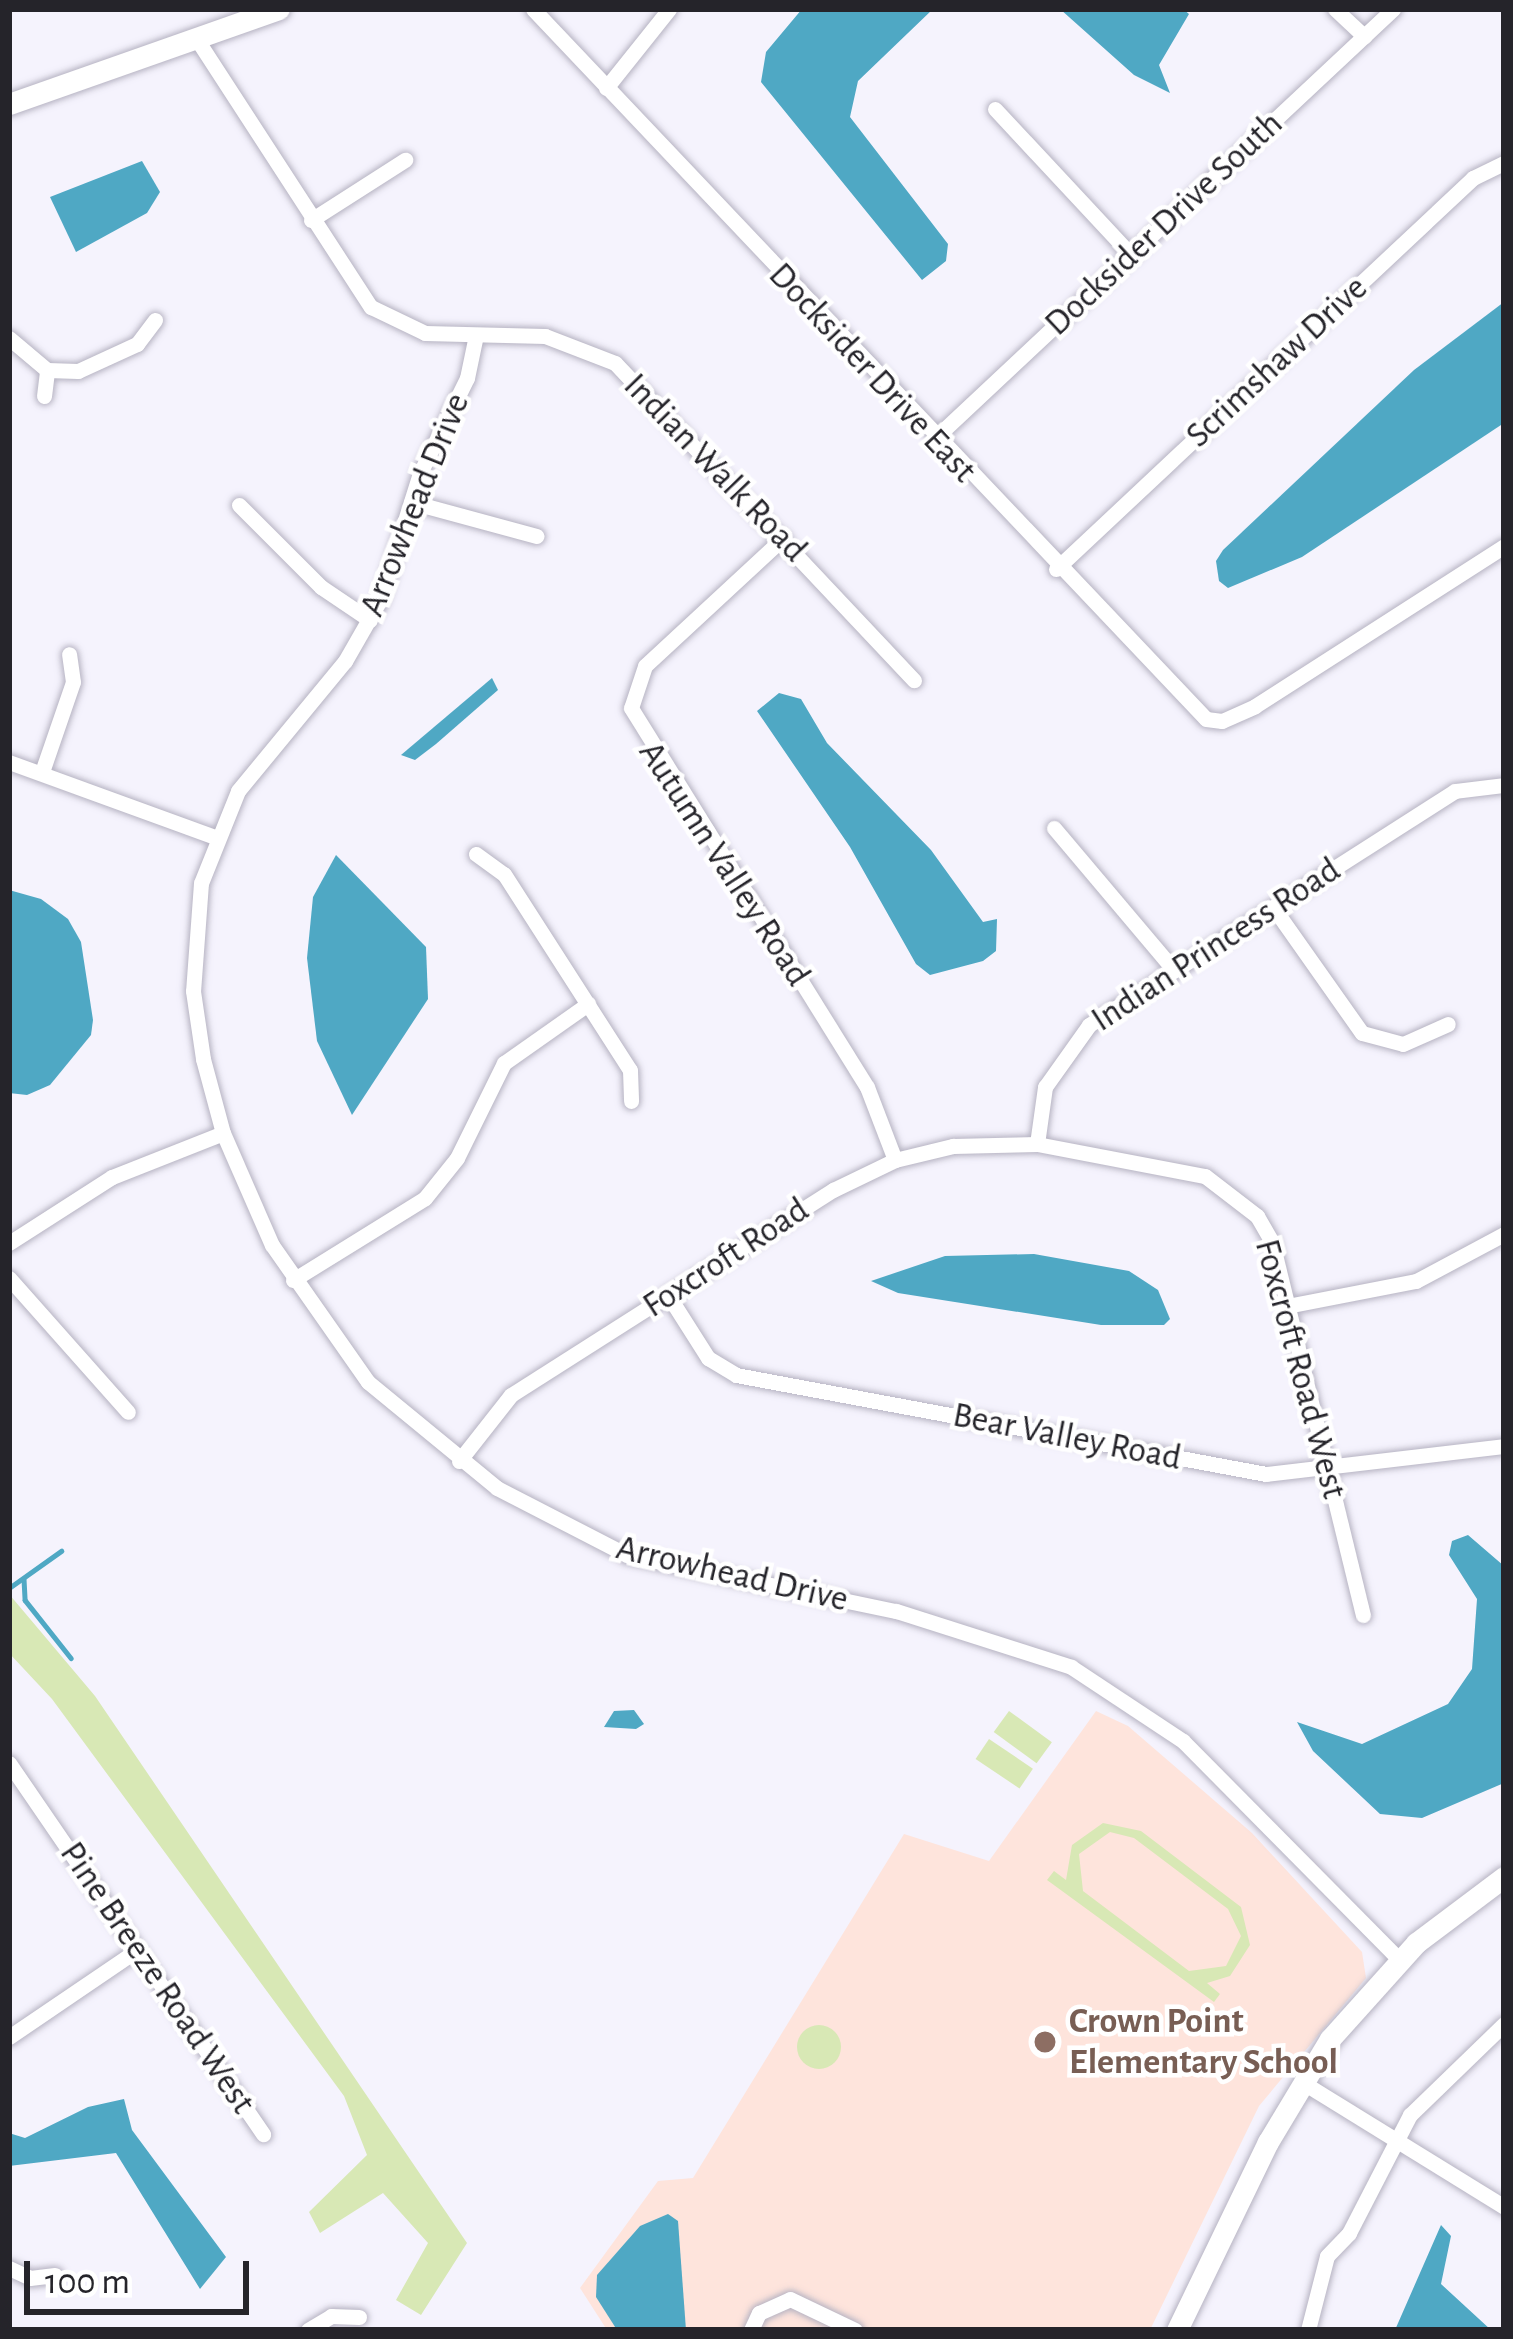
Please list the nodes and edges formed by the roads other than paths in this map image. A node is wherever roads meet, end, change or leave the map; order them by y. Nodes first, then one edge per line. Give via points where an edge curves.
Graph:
1 (279, 9) edge
2 (533, 9) edge
3 (669, 9) edge
4 (1335, 9) edge
5 (1393, 9) edge
6 (1364, 36) junction
7 (196, 38) junction
8 (606, 88) junction
9 (9, 104) edge
10 (995, 109) dead end
11 (405, 160) dead end
12 (1504, 163) edge
13 (311, 220) junction
14 (1131, 255) junction
15 (154, 320) dead end
16 (476, 335) junction
17 (9, 338) edge
18 (47, 370) junction
19 (44, 396) dead end
20 (934, 439) junction
21 (411, 502) junction
22 (238, 505) dead end
23 (536, 536) dead end
24 (783, 538) junction
25 (1504, 546) edge
26 (1056, 569) junction
27 (370, 620) junction
28 (70, 654) dead end
29 (914, 680) dead end
30 (9, 762) edge
31 (42, 772) junction
32 (1504, 785) edge
33 (1054, 828) dead end
34 (215, 837) junction
35 (476, 854) dead end
36 (1274, 907) junction
37 (1174, 970) junction
38 (588, 1004) junction
39 (1448, 1024) dead end
40 (632, 1101) dead end
41 (224, 1133) junction
42 (1037, 1144) junction
43 (896, 1160) junction
44 (1504, 1234) edge
45 (9, 1243) edge
46 (9, 1278) edge
47 (293, 1280) junction
48 (668, 1295) junction
49 (1287, 1306) junction
50 (128, 1412) dead end
51 (1504, 1445) edge
52 (459, 1461) junction
53 (1327, 1472) junction
54 (1363, 1615) dead end
55 (9, 1763) edge
56 (1504, 1877) edge
57 (137, 1950) junction
58 (1400, 1960) junction
59 (1504, 2024) edge
60 (9, 2037) edge
61 (1303, 2082) junction
62 (263, 2134) dead end
63 (1396, 2138) junction
64 (1504, 2207) edge
65 (9, 2268) edge
66 (55, 2275) dead end
67 (358, 2317) dead end
68 (308, 2330) edge
69 (751, 2330) edge
70 (855, 2330) edge
71 (1177, 2330) edge
72 (1308, 2330) edge

1 - 7 street
2 - 8 street, Docksider Drive East
3 - 8 street
4 - 6 street
5 - 6 street, Docksider Drive South
6 - 14 street, Docksider Drive South
7 - 9 street
7 - 13 street, Indian Walk Road
8 - 20 street, Docksider Drive East
10 - 14 street
11 - 13 street
12 - 26 street, Scrimshaw Drive via 1473,178
13 - 16 street, Indian Walk Road via 385,318 425,333
14 - 20 street, Docksider Drive South
15 - 18 street via 137,344 104,366
16 - 21 street, Arrowhead Drive via 460,397
16 - 24 street, Indian Walk Road via 545,336 614,363
17 - 18 street
18 - 19 street
20 - 26 street, Docksider Drive East
21 - 23 street
21 - 27 street, Arrowhead Drive
22 - 27 street via 321,587
24 - 29 street, Indian Walk Road
24 - 43 street, Autumn Valley Road via 645,666 631,709 867,1087
25 - 26 street, Docksider Drive East via 1222,721 1192,711
27 - 34 street, Arrowhead Drive via 257,762
28 - 31 street via 73,682
30 - 31 street
31 - 34 street
32 - 36 street, Indian Princess Road via 1455,790
33 - 37 street
34 - 41 street, Arrowhead Drive via 194,926 193,992
35 - 38 street via 504,874
36 - 37 street, Indian Princess Road
36 - 39 street via 1362,1033 1403,1044
37 - 42 street, Indian Princess Road via 1068,1044 1046,1087
38 - 40 street via 630,1070
38 - 47 street via 504,1064 457,1158 425,1198
41 - 45 street via 112,1177
41 - 47 street, Arrowhead Drive
42 - 43 street, Foxcroft Road via 953,1146
42 - 49 street, Foxcroft Road West via 1224,1184 1272,1242
43 - 48 street, Foxcroft Road via 833,1190
44 - 49 street via 1416,1281
46 - 50 street
47 - 52 street, Arrowhead Drive via 368,1382
48 - 52 street, Foxcroft Road via 511,1395
48 - 53 street, Bear Valley Road via 708,1358 736,1375 1266,1474
49 - 53 street, Foxcroft Road West
51 - 53 street, Bear Valley Road
52 - 58 street, Arrowhead Drive via 528,1507 627,1555 896,1611 1071,1667 1183,1742
53 - 54 street, Foxcroft Road West
55 - 57 street, Pine Breeze Road West
56 - 58 street
57 - 60 street
57 - 62 street, Pine Breeze Road West
58 - 61 street
59 - 63 street
61 - 63 street
61 - 71 street
63 - 64 street
63 - 72 street via 1349,2233 1327,2256
65 - 66 street via 30,2278
67 - 68 street via 331,2316
69 - 70 street via 759,2313 790,2299

